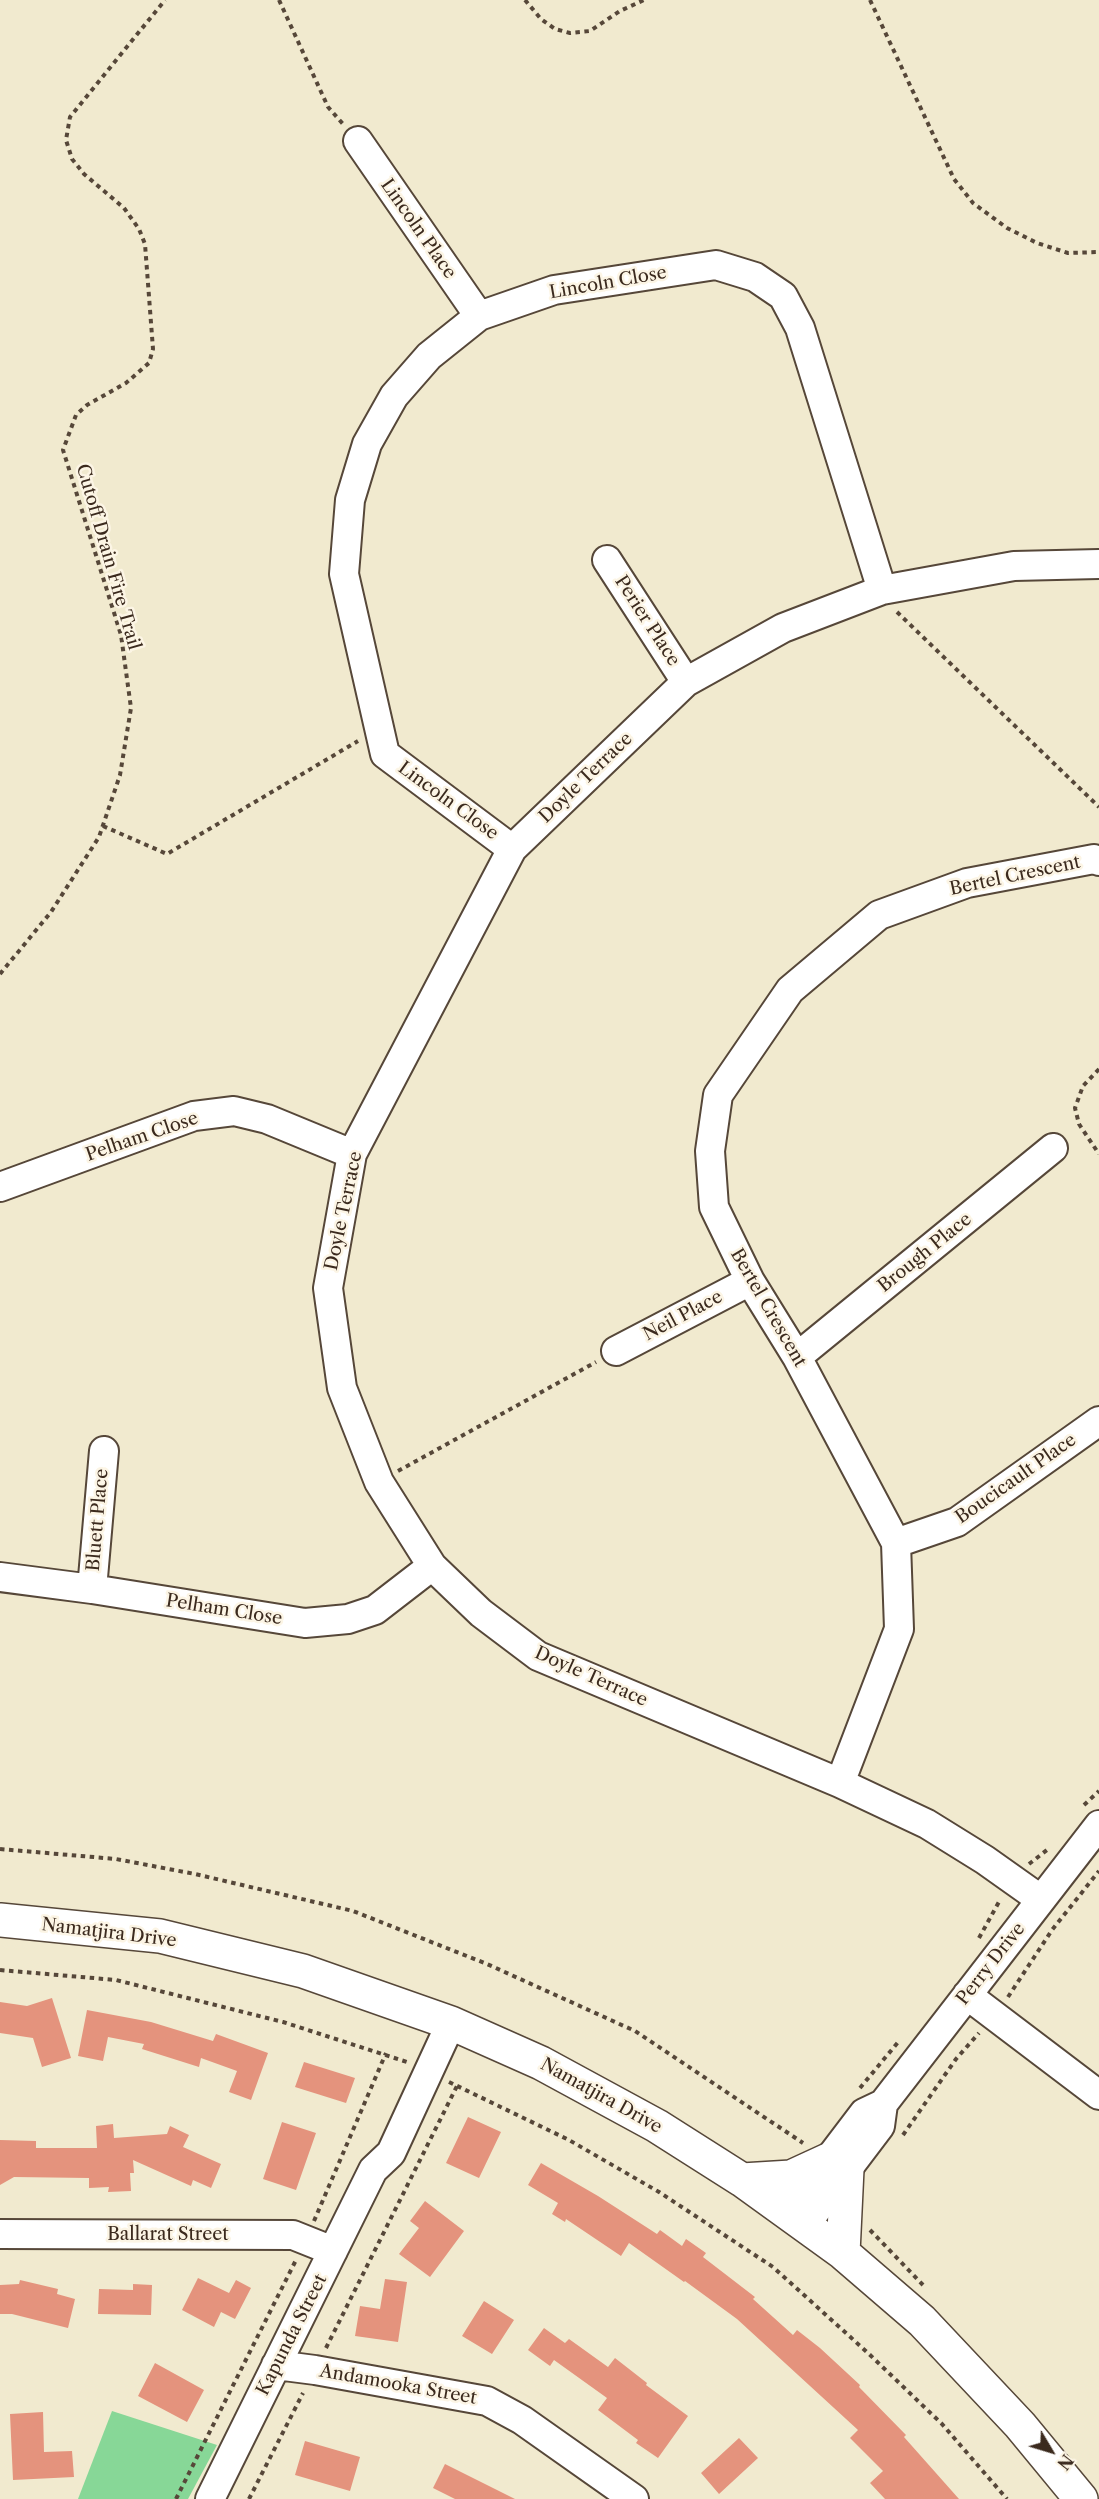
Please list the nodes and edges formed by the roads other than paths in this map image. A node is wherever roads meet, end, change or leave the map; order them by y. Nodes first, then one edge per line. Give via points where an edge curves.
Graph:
1 (358, 141) road end
2 (479, 316) junction
3 (607, 560) dead end
4 (1099, 564) edge
5 (882, 590) junction
6 (686, 682) junction
7 (513, 849) junction
8 (1099, 861) edge
9 (1053, 1149) dead end
10 (352, 1154) junction
11 (0, 1187) edge
12 (750, 1281) junction
13 (616, 1351) road end
14 (797, 1357) junction
15 (1099, 1421) edge
16 (104, 1451) dead end
17 (896, 1543) junction
18 (432, 1566) junction
19 (0, 1577) edge
20 (92, 1589) junction
21 (840, 1783) junction
22 (1091, 1816) edge
23 (1040, 1899) junction
24 (0, 1920) edge
25 (967, 1995) junction
26 (442, 2019) junction
27 (1099, 2095) edge
28 (820, 2157) junction
29 (742, 2180) junction
30 (796, 2219) junction
31 (0, 2234) edge
32 (333, 2251) junction
33 (843, 2253) junction
34 (276, 2366) junction
35 (210, 2499) edge
36 (634, 2499) edge
37 (1081, 2499) edge

1 - 2 street, Lincoln Place
2 - 5 street, Lincoln Close via 554,290 716,265 755,277 783,296 800,328
2 - 7 street, Lincoln Close via 429,356 394,396 368,444 350,500 344,574 385,754
3 - 6 street, Perier Place
4 - 5 street, Doyle Terrace via 1014,566
5 - 6 street, Doyle Terrace via 783,628
6 - 7 street, Doyle Terrace
7 - 10 street, Doyle Terrace
8 - 12 street, Bertel Crescent via 967,883 879,915 790,990 718,1095 710,1151 714,1207
9 - 14 street, Brough Place
10 - 11 street, Pelham Close via 267,1119 234,1111 194,1116
10 - 18 street, Doyle Terrace via 328,1288 342,1388 379,1482
12 - 13 street, Neil Place
12 - 14 street, Bertel Crescent
14 - 17 street, Bertel Crescent
15 - 17 street, Boucicault Place via 957,1522
16 - 20 street, Bluett Place
17 - 21 street, Bertel Crescent via 899,1629
18 - 20 street, Pelham Close via 375,1610 305,1623
18 - 21 street, Doyle Terrace via 481,1613 538,1656
19 - 20 street, Pelham Close
21 - 23 street, Doyle Terrace via 927,1824
22 - 23 street, Perry Drive
23 - 25 street, Perry Drive
24 - 26 main road, Namatjira Drive via 160,1936 303,1971
25 - 27 street
25 - 28 street, Perry Drive via 883,2104 864,2113
26 - 29 main road, Namatjira Drive via 550,2067 657,2126
26 - 32 street, Kapunda Street via 391,2153 374,2170
28 - 29 main road via 791,2177
28 - 30 street, Perry Drive
28 - 33 main road
29 - 30 main road, Namatjira Drive
30 - 33 main road, Namatjira Drive
31 - 32 street, Ballarat Street via 293,2235
32 - 34 street, Kapunda Street
33 - 37 main road, Namatjira Drive via 922,2321 1020,2425
34 - 35 street, Kapunda Street
34 - 36 street, Andamooka Street via 488,2401 522,2420

